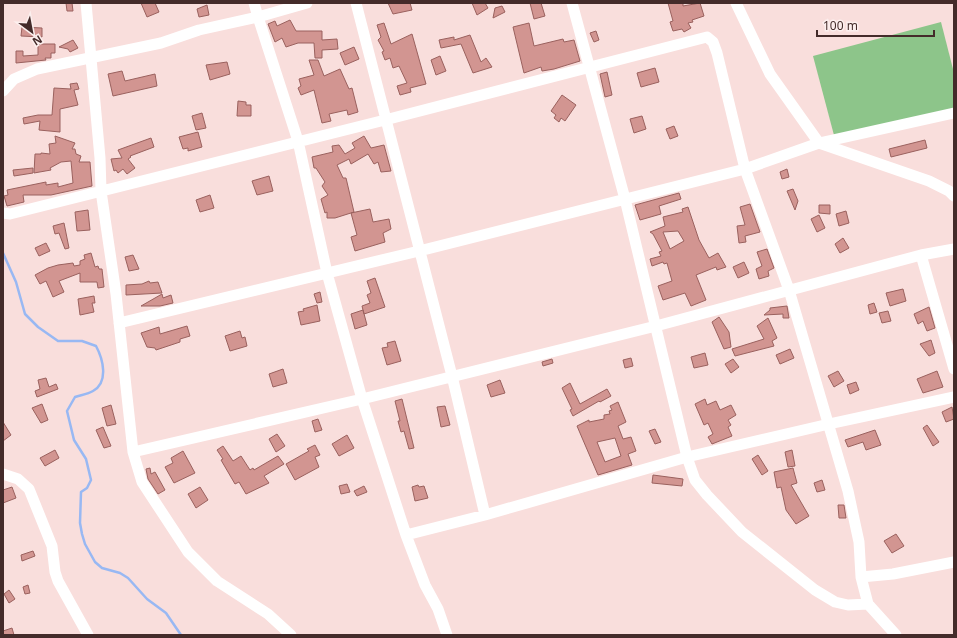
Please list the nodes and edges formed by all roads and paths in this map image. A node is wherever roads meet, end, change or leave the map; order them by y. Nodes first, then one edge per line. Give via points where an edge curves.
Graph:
1 (86, 3) edge
2 (254, 3) edge
3 (308, 3) edge
4 (356, 3) edge
5 (572, 3) edge
6 (736, 3) edge
7 (258, 17) junction
8 (90, 57) junction
9 (590, 68) junction
10 (3, 91) edge
11 (954, 114) edge
12 (386, 120) junction
13 (298, 141) junction
14 (819, 143) junction
15 (745, 169) junction
16 (101, 191) junction
17 (954, 196) edge
18 (625, 199) junction
19 (3, 213) edge
20 (954, 248) edge
21 (419, 251) junction
22 (921, 255) junction
23 (327, 273) junction
24 (789, 290) junction
25 (119, 323) junction
26 (656, 326) junction
27 (954, 369) edge
28 (452, 376) junction
29 (954, 397) edge
30 (362, 399) junction
31 (829, 424) junction
32 (133, 452) junction
33 (687, 457) junction
34 (3, 474) edge
35 (485, 515) junction
36 (406, 535) junction
37 (954, 562) edge
38 (861, 576) junction
39 (868, 604) junction
40 (891, 632) edge
41 (88, 635) edge
42 (291, 635) edge
43 (447, 635) edge

1 - 8 street
2 - 7 street
3 - 7 street
4 - 12 street
5 - 9 street
6 - 14 street via 770,74
7 - 8 street via 199,30 161,43
7 - 13 street
8 - 10 street via 37,69 14,79
8 - 16 street
9 - 12 street
9 - 15 street via 707,37 713,42 717,53
9 - 18 street
11 - 14 street
12 - 13 street
12 - 21 street
13 - 16 street
13 - 23 street
14 - 15 street
14 - 17 street via 929,181
15 - 18 street
15 - 24 street
16 - 19 street via 10,214
16 - 25 street
18 - 21 street
18 - 26 street
20 - 22 street
21 - 23 street
21 - 28 street
22 - 24 street
22 - 27 street
23 - 25 street
23 - 30 street
24 - 26 street
24 - 31 street
25 - 32 street
26 - 28 street
26 - 33 street
28 - 30 street
28 - 35 street
29 - 31 street
30 - 32 street
30 - 36 street
31 - 33 street
31 - 38 street via 859,542
32 - 42 street via 142,482 188,552 217,580 268,614
33 - 35 street
33 - 39 street via 695,480 742,532 815,590 835,602 848,605
34 - 41 street via 18,479 28,489 52,546 58,581
35 - 36 street
36 - 43 street
37 - 38 street via 893,574
38 - 39 street
39 - 40 street

